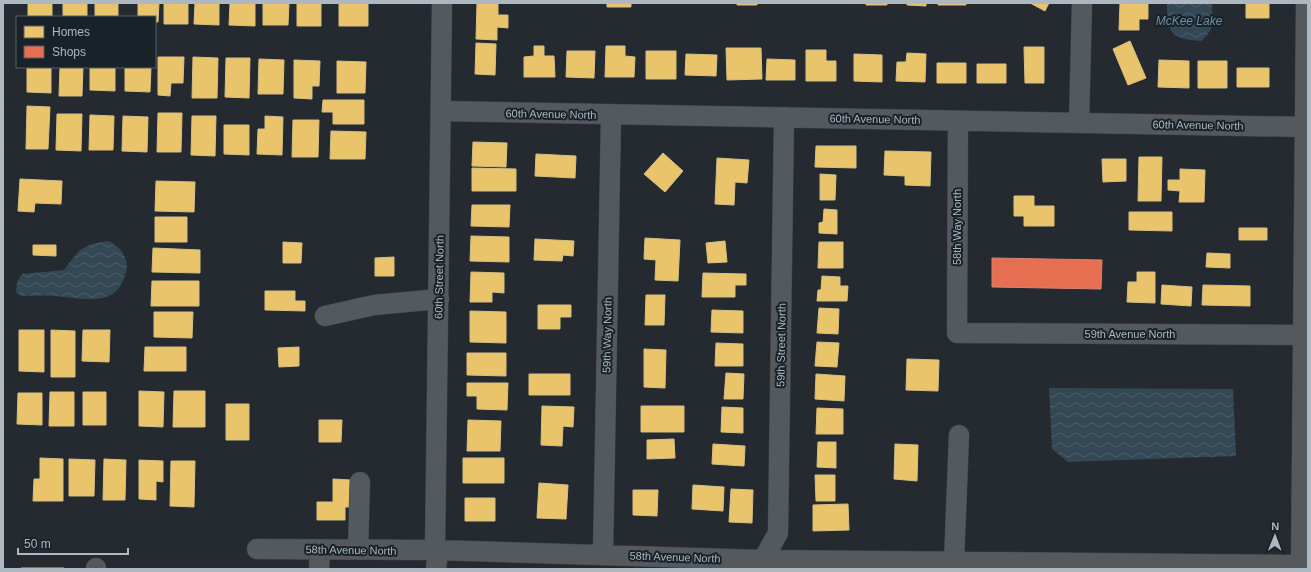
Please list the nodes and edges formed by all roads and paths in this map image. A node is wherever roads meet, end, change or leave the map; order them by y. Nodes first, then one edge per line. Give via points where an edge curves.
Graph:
1 (442, 3) edge
2 (1082, 3) edge
3 (1306, 3) edge
4 (441, 111) junction
5 (611, 115) junction
6 (784, 118) junction
7 (958, 120) junction
8 (1079, 123) junction
9 (1306, 127) edge
10 (438, 299) junction
11 (325, 316) dead end
12 (957, 333) joint
13 (1303, 335) junction
14 (959, 435) dead end
15 (360, 482) dead end
16 (258, 549) dead end
17 (358, 550) junction
18 (603, 555) junction
19 (320, 559) edge
20 (436, 560) edge
21 (550, 562) edge
22 (954, 562) junction
23 (762, 565) edge
24 (1003, 566) edge
25 (1069, 566) edge
26 (1139, 566) edge
27 (1303, 567) edge

1 - 4 street, 60th Street North
2 - 8 street
3 - 9 street
4 - 5 street, 60th Avenue North
4 - 10 street, 60th Street North
5 - 6 street, 60th Avenue North
5 - 18 street, 59th Way North
6 - 7 street, 60th Avenue North
6 - 23 street, 59th Street North via 778,533
7 - 8 street, 60th Avenue North
7 - 12 street, 58th Way North
8 - 9 street, 60th Avenue North
9 - 13 street
10 - 11 street via 374,305
10 - 20 street, 60th Street North
12 - 13 street, 59th Avenue North
13 - 27 street
14 - 22 street
15 - 17 street
16 - 19 street, 58th Avenue North
17 - 19 street, 58th Avenue North
17 - 20 street, 58th Avenue North
18 - 21 street, 58th Avenue North
18 - 23 street, 58th Avenue North
20 - 21 street, 58th Avenue North
22 - 23 street, 58th Avenue North
22 - 24 street, 58th Avenue North
24 - 25 street, 58th Avenue North
25 - 26 street, 58th Avenue North
26 - 27 street, 58th Avenue North

